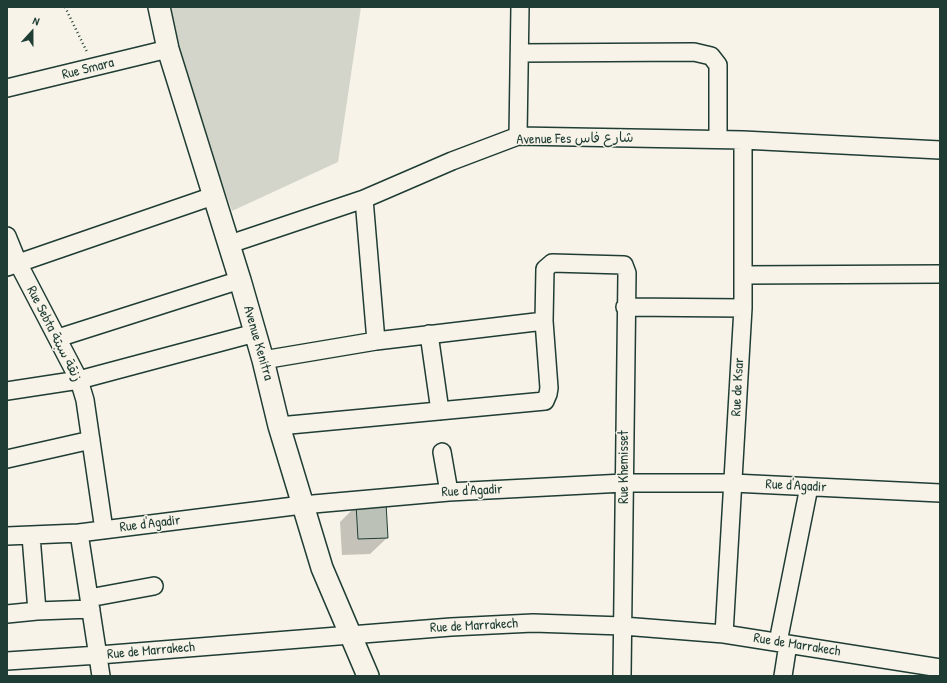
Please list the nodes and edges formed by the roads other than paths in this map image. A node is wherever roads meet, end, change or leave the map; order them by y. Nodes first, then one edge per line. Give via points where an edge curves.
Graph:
1 (159, 7) edge
2 (520, 7) edge
3 (168, 49) junction
4 (520, 53) junction
5 (7, 88) edge
6 (518, 136) junction
7 (718, 139) junction
8 (743, 140) junction
9 (940, 150) edge
10 (213, 196) junction
11 (364, 199) junction
12 (7, 236) edge
13 (230, 244) junction
14 (12, 265) edge
15 (940, 274) edge
16 (743, 275) junction
17 (240, 280) junction
18 (625, 307) junction
19 (743, 308) junction
20 (544, 321) junction
21 (255, 333) junction
22 (429, 334) junction
23 (58, 338) junction
24 (376, 341) junction
25 (263, 360) junction
26 (80, 380) junction
27 (7, 391) edge
28 (440, 411) junction
29 (279, 426) junction
30 (91, 440) junction
31 (442, 452) dead end
32 (7, 459) edge
33 (624, 483) junction
34 (733, 483) junction
35 (809, 487) junction
36 (449, 492) junction
37 (940, 493) edge
38 (302, 505) junction
39 (104, 530) junction
40 (79, 533) junction
41 (7, 536) edge
42 (31, 536) junction
43 (154, 586) dead end
44 (90, 604) junction
45 (37, 611) junction
46 (7, 614) edge
47 (623, 626) junction
48 (724, 634) junction
49 (350, 635) junction
50 (783, 643) junction
51 (98, 655) junction
52 (7, 661) edge
53 (940, 668) edge
54 (100, 676) edge
55 (368, 676) edge
56 (622, 676) edge
57 (783, 676) edge

1 - 3 street, Avenue Kenitra
2 - 4 street
3 - 5 street, Rue Smara
3 - 10 street, Avenue Kenitra
4 - 6 street
4 - 7 street via 694,52 711,56 718,65
6 - 7 street, Avenue Fes شارع فاس
6 - 11 street, Avenue Fes شارع فاس
7 - 8 street, Avenue Fes شارع فاس
8 - 9 street, Avenue Fes شارع فاس
8 - 16 street, Rue de Ksar
10 - 13 street, Avenue Kenitra
10 - 14 street
11 - 13 street, Avenue Fes شارع فاس
11 - 24 street
12 - 14 street, Rue Sebta زنقة سبتة
13 - 17 street, Avenue Kenitra
14 - 23 street, Rue Sebta زنقة سبتة
15 - 16 street
16 - 19 street, Rue de Ksar
17 - 21 street, Avenue Kenitra
17 - 23 street
18 - 19 street
18 - 20 street, Rue Khemisset via 624,265 552,264 547,266 543,273
18 - 33 street, Rue Khemisset
19 - 34 street, Rue de Ksar
20 - 22 street
20 - 28 street via 549,388 545,401
21 - 25 street, Avenue Kenitra
21 - 26 street
22 - 24 street
22 - 28 street
23 - 26 street, Rue Sebta زنقة سبتة
24 - 25 street
25 - 29 street, Avenue Kenitra
26 - 27 street
26 - 30 street, Rue Sebta زنقة سبتة
28 - 29 street
29 - 38 street, Avenue Kenitra
30 - 32 street
30 - 39 street, Rue Sebta زنقة سبتة
31 - 36 street
33 - 34 street, Rue d'Agadir
33 - 36 street, Rue d'Agadir
33 - 47 street, Rue Khemisset
34 - 35 street, Rue d'Agadir
34 - 48 street, Rue de Ksar
35 - 37 street, Rue d'Agadir
35 - 50 street
36 - 38 street, Rue d'Agadir
38 - 39 street, Rue d'Agadir
38 - 49 street, Avenue Kenitra via 322,568
39 - 40 street, Rue d'Agadir
40 - 42 street, Rue d'Agadir
40 - 44 street
41 - 42 street, Rue d'Agadir
42 - 45 street
43 - 44 street
44 - 45 street
44 - 51 street
45 - 46 street
47 - 48 street, Rue de Marrakech
47 - 49 street, Rue de Marrakech via 533,622
47 - 56 street, Rue Khemisset
48 - 50 street, Rue de Marrakech
49 - 51 street, Rue de Marrakech
49 - 55 street, Avenue Kenitra
50 - 53 street, Rue de Marrakech
50 - 57 street
51 - 52 street, Rue de Marrakech
51 - 54 street

